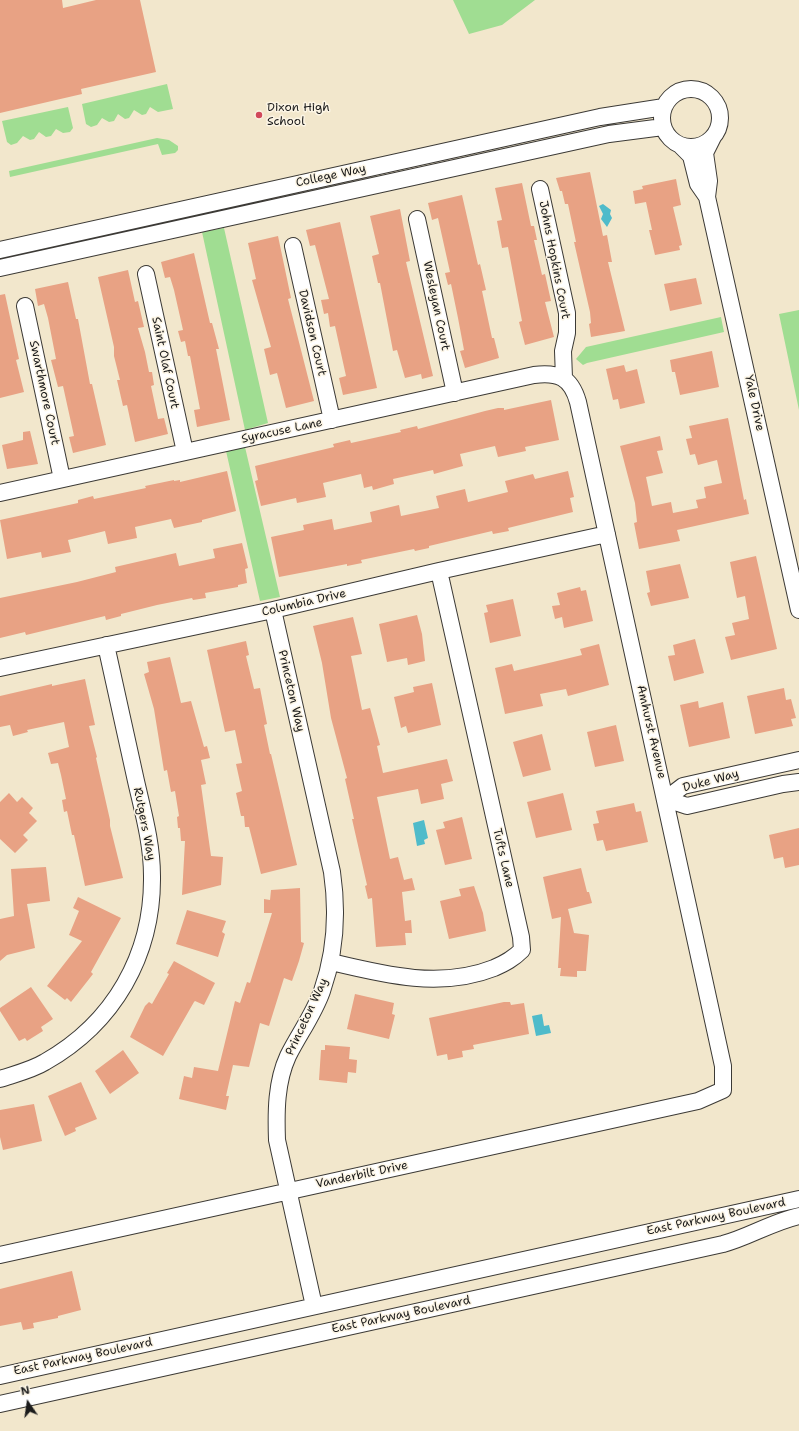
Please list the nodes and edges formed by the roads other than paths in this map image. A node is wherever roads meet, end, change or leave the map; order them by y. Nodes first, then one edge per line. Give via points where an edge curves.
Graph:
1 (664, 107) junction
2 (663, 127) junction
3 (713, 137) junction
4 (680, 145) junction
5 (540, 188) dead end
6 (707, 197) junction
7 (417, 220) dead end
8 (293, 246) dead end
9 (0, 250) edge
10 (0, 268) edge
11 (146, 274) dead end
12 (25, 306) dead end
13 (564, 378) junction
14 (455, 393) junction
15 (332, 420) junction
16 (185, 452) junction
17 (62, 479) junction
18 (0, 493) edge
19 (607, 534) junction
20 (440, 571) junction
21 (273, 610) junction
22 (799, 610) edge
23 (106, 645) junction
24 (0, 668) edge
25 (799, 760) edge
26 (799, 782) edge
27 (666, 799) junction
28 (331, 962) junction
29 (0, 1079) edge
30 (723, 1090) joint
31 (289, 1192) junction
32 (799, 1199) edge
33 (799, 1216) edge
34 (0, 1255) edge
35 (314, 1306) junction
36 (0, 1376) edge
37 (0, 1404) edge

1 - 2 street
1 - 3 street via 673,95 687,89 706,93 718,108 720,118
1 - 9 street, College Way via 600,117
2 - 4 street via 667,135
2 - 10 street, College Way via 601,136
3 - 4 street via 697,146
3 - 6 street, Yale Drive via 705,152 709,181
4 - 6 street, Yale Drive via 691,156 698,184
5 - 13 street, Johns Hopkins Court via 567,312 567,333 563,351
6 - 22 street, Yale Drive
7 - 14 street, Wesleyan Court
8 - 15 street, Davidson Court
11 - 16 street, Saint Olaf Court
12 - 17 street, Swarthmore Court
13 - 14 street, Syracuse Lane via 546,373
13 - 19 street, Amhurst Avenue via 572,386 578,402
14 - 15 street, Syracuse Lane
15 - 16 street, Syracuse Lane
16 - 17 street, Syracuse Lane
17 - 18 street, Syracuse Lane
19 - 20 street, Columbia Drive
19 - 27 street, Amhurst Avenue
20 - 21 street, Columbia Drive
20 - 28 street, Tufts Lane via 522,950 513,960 476,975 437,979 383,974
21 - 23 street, Columbia Drive
21 - 28 street, Princeton Way via 332,872 336,934
23 - 24 street, Columbia Drive
23 - 29 street, Rutgers Way via 151,849 152,902 147,933 138,959 121,992 86,1033 45,1063
25 - 27 street, Duke Way via 683,786
26 - 27 street, Duke Way via 687,806
27 - 30 street, Amhurst Avenue via 723,1066
28 - 31 street, Princeton Way via 322,993 288,1057 278,1093 277,1140
30 - 31 street, Vanderbilt Drive via 698,1101
31 - 34 street, Vanderbilt Drive
31 - 35 street, Princeton Way
32 - 35 street, East Parkway Boulevard
33 - 37 street, East Parkway Boulevard via 782,1220 723,1244
35 - 36 street, East Parkway Boulevard

